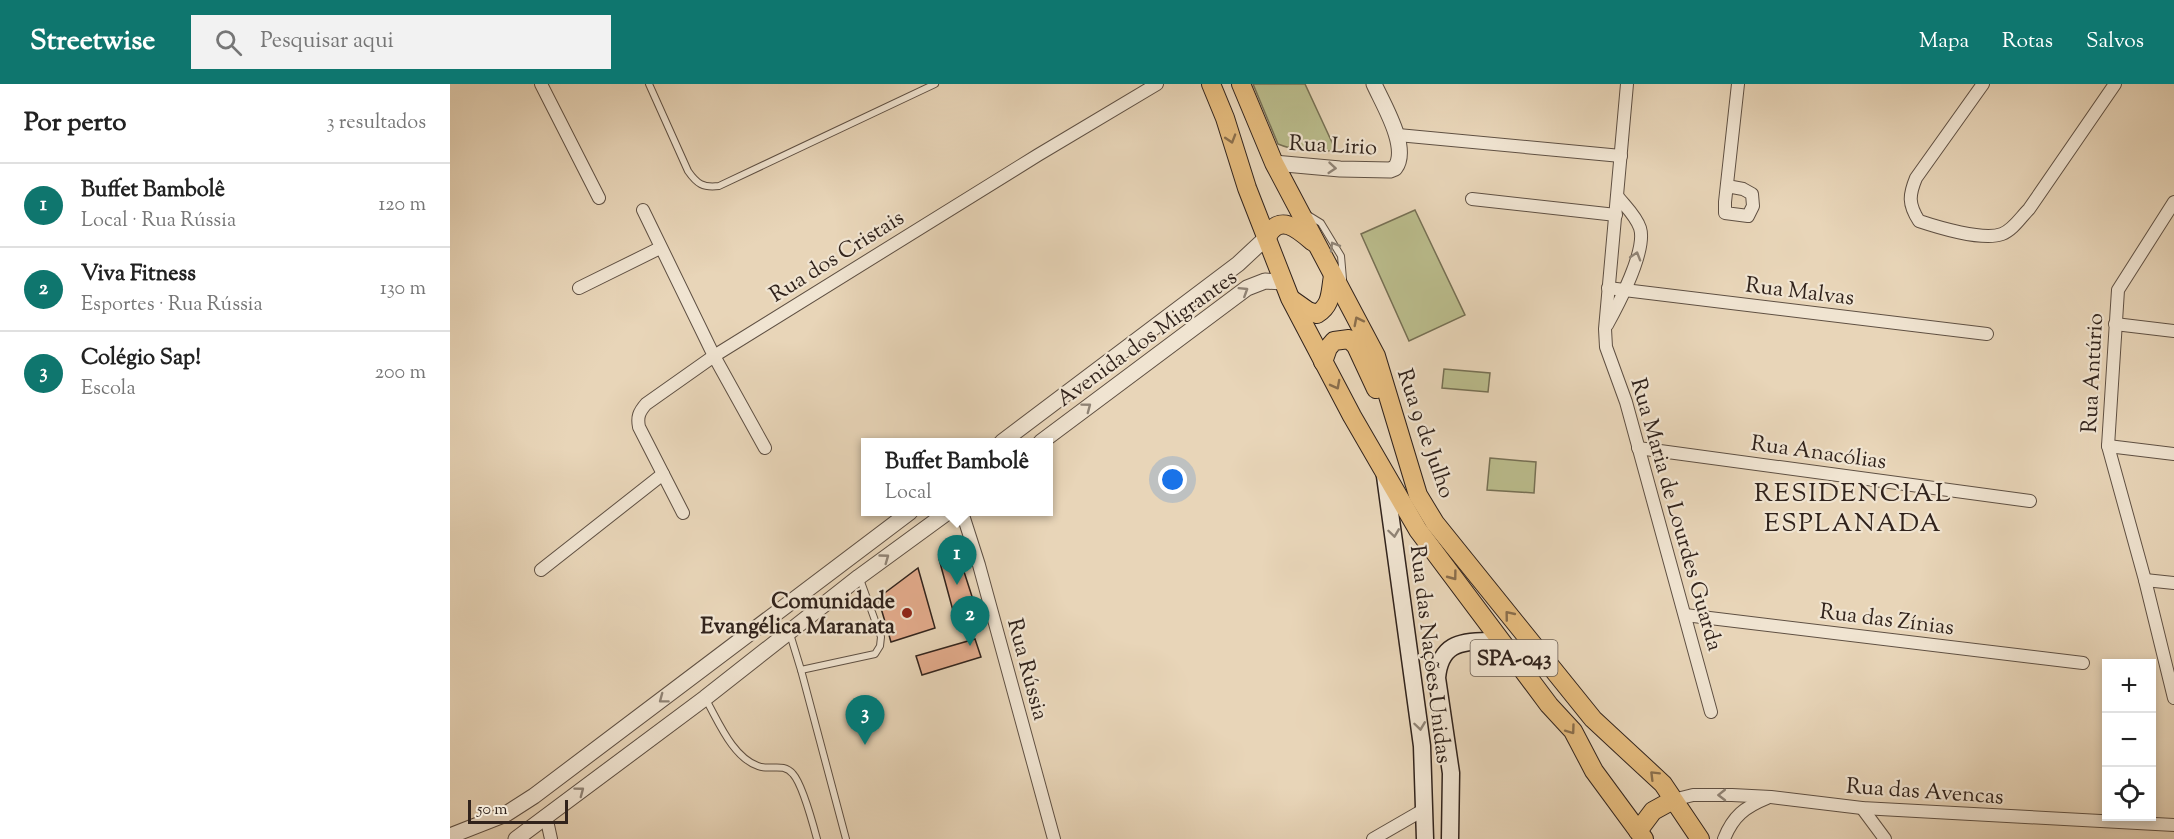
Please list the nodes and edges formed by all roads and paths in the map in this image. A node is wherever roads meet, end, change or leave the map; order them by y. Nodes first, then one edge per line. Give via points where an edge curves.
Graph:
1 (541, 84) edge
2 (649, 84) edge
3 (935, 84) edge
4 (1157, 84) edge
5 (1211, 84) edge
6 (1232, 84) edge
7 (1241, 84) edge
8 (1374, 84) edge
9 (1627, 84) edge
10 (1738, 84) edge
11 (1983, 84) edge
12 (2115, 84) edge
13 (1256, 121) junction
14 (1398, 135) junction
15 (1621, 156) junction
16 (1274, 163) junction
17 (1727, 186) dead end
18 (1618, 197) junction
19 (599, 198) dead end
20 (1472, 199) dead end
21 (2174, 202) edge
22 (642, 210) dead end
23 (1300, 210) junction
24 (1616, 215) junction
25 (1267, 237) junction
26 (660, 248) junction
27 (1319, 248) junction
28 (1333, 276) junction
29 (579, 288) dead end
30 (1608, 288) junction
31 (1286, 290) junction
32 (1626, 290) junction
33 (1344, 295) junction
34 (2115, 324) junction
35 (1605, 329) junction
36 (2174, 331) edge
37 (1987, 334) dead end
38 (714, 356) junction
39 (1323, 362) junction
40 (1044, 410) junction
41 (1007, 438) edge
42 (1016, 438) edge
43 (1046, 438) edge
44 (2108, 446) junction
45 (765, 448) dead end
46 (1638, 448) junction
47 (2174, 454) edge
48 (663, 474) junction
49 (1385, 475) junction
50 (1418, 495) junction
51 (2030, 501) dead end
52 (683, 513) dead end
53 (904, 516) edge
54 (904, 516) edge
55 (943, 516) edge
56 (963, 516) edge
57 (541, 570) dead end
58 (859, 577) junction
59 (2145, 580) junction
60 (2174, 583) edge
61 (1685, 615) junction
62 (788, 631) junction
63 (727, 650) junction
64 (2083, 663) dead end
65 (801, 670) junction
66 (735, 673) junction
67 (684, 684) junction
68 (2174, 698) edge
69 (699, 702) junction
70 (1549, 705) junction
71 (1711, 712) dead end
72 (1771, 797) junction
73 (1673, 800) junction
74 (1862, 808) junction
75 (1425, 809) junction
76 (546, 816) junction
77 (2174, 825) edge
78 (1641, 835) edge
79 (450, 836) edge
80 (516, 839) edge
81 (551, 839) edge
82 (817, 839) edge
83 (846, 839) edge
84 (1054, 839) edge
85 (1373, 839) edge
86 (1425, 839) edge
87 (1450, 839) edge
88 (1700, 839) edge
89 (1725, 839) edge
90 (1886, 839) edge

1 - 19 street
2 - 3 lane via 687,171 706,188 719,186
4 - 38 street, Rua dos Cristais
5 -> 25 main road, Rua 9 de Julho
6 - 13 main road via 1245,112
7 - 13 main road, Rua 9 de Julho
8 - 14 street
9 - 15 street, Rua Maria de Lourdes Guarda
10 - 17 street
11 - 12 street via 1910,191 1912,209 1919,220 1980,235 2001,234 2029,209
13 - 16 main road, Rua 9 de Julho
14 - 15 street
16 -> 14 street, Rua Lirio via 1390,170 1398,164
15 - 18 street, Rua Maria de Lourdes Guarda
16 - 23 main road, Rua 9 de Julho
18 - 24 street, Rua Maria de Lourdes Guarda
32 -> 18 street via 1641,231
20 - 24 street
21 - 34 street, Rua Antúrio via 2118,290
22 - 26 street
23 - 27 main road, Rua 9 de Julho
33 -> 23 lane via 1341,256 1321,223
24 - 30 street, Rua Maria de Lourdes Guarda
25 - 27 main road via 1270,230 1284,224 1295,227
25 - 31 main road, Rua 9 de Julho
25 - 40 street, Avenida dos Migrantes via 1238,264
26 - 29 street
26 - 38 street
27 - 28 main road, Rua 9 de Julho
28 - 31 main road via 1328,304 1317,314 1308,311
28 - 33 main road, Rua 9 de Julho
30 - 32 street, Rua Malvas
30 - 35 street, Rua Maria de Lourdes Guarda
31 - 39 main road, Rua 9 de Julho
43 -> 31 street, Avenida dos Migrantes via 1247,288 1265,280
32 - 35 street
32 - 37 street, Rua Malvas
50 -> 33 main road, Rua 9 de Julho via 1376,356
34 - 36 street
34 - 44 street, Rua Antúrio
35 - 46 street, Rua Maria de Lourdes Guarda via 1606,346
38 - 45 street
38 - 48 street, Rua dos Cristais via 640,411 639,427
39 -> 49 main road, Rua 9 de Julho
39 - 50 main road via 1334,341 1349,339 1356,346 1376,388 1402,476
40 - 41 street, Avenida dos Migrantes
40 - 42 street, Avenida dos Migrantes via 1034,425
44 - 47 street
44 - 59 street, Rua Antúrio
46 - 51 street, Rua Anacólias
46 - 61 street, Rua Maria de Lourdes Guarda
48 - 52 street, Rua dos Cristais
48 - 57 street
49 -> 70 main road, Rua 9 de Julho / SPA-043 via 1418,530
49 -> 75 main road, Rua das Nações Unidas via 1422,746
73 -> 50 main road, Rua 9 de Julho / SPA-043 via 1663,784 1593,720 1435,523
53 - 62 street via 889,536 790,610 786,617
54 - 63 street
58 -> 55 street
56 - 84 street, Rua Rússia
58 - 62 street
58 - 65 lane via 881,637 880,646 875,654
59 - 60 street
59 - 68 street, Rua Antúrio
61 - 64 street, Rua das Zínias
61 - 71 street, Rua Maria de Lourdes Guarda
62 - 65 lane
62 - 66 street
63 - 66 street via 720,665 724,671
63 - 67 street
65 - 83 lane
66 - 69 street
67 - 69 street via 700,687
67 -> 79 street via 534,796 506,814
76 -> 69 street
69 - 82 lane via 742,755 759,767 785,768 795,776
70 -> 78 main road, Rua 9 de Julho / SPA-043 via 1573,731 1594,771
70 - 87 main road, Rua das Nações Unidas via 1488,641 1457,644 1443,656 1437,678 1451,773
72 -> 73 street, Rua das Avencas via 1694,795
72 - 74 street, Rua das Avencas
72 - 89 street via 1749,805 1736,817
73 - 78 main road via 1653,811
73 - 88 main road, Rua 9 de Julho / SPA-043
74 - 77 street, Rua das Avencas
74 - 90 street
75 - 85 street
75 - 86 main road, Rua das Nações Unidas
76 - 80 street
76 - 81 street

